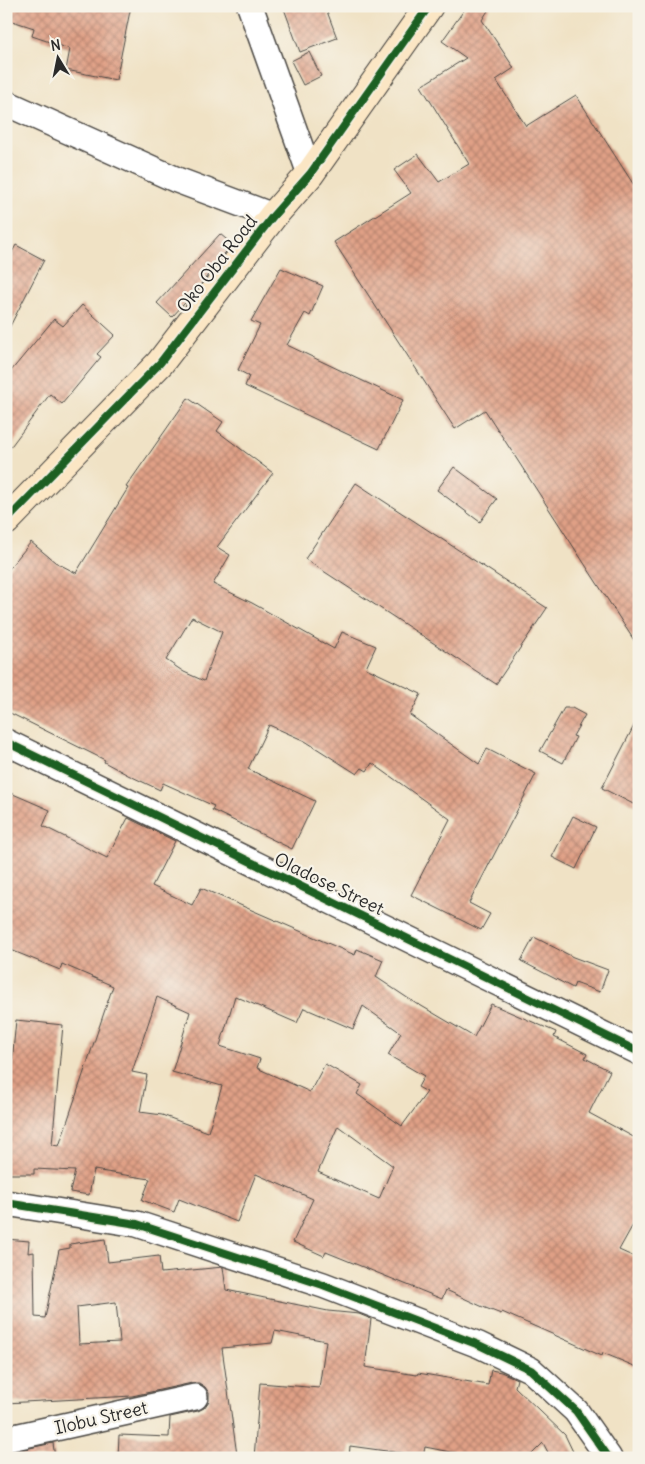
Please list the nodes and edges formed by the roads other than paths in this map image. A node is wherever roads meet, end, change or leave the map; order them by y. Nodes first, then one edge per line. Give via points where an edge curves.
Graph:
1 (250, 6) edge
2 (429, 6) edge
3 (6, 103) edge
4 (310, 174) junction
5 (273, 216) junction
6 (6, 521) edge
7 (6, 742) edge
8 (639, 1052) edge
9 (6, 1203) edge
10 (195, 1397) dead end
11 (6, 1439) edge
12 (609, 1458) edge

1 - 4 street
2 - 4 street, Oko Oba Road
3 - 5 street via 177,180
4 - 5 street, Oko Oba Road
5 - 6 street, Oko Oba Road via 160,363
7 - 8 street, Oladose Street
9 - 12 street via 137,1224 323,1285 479,1345 531,1370 576,1411
10 - 11 street, Ilobu Street

